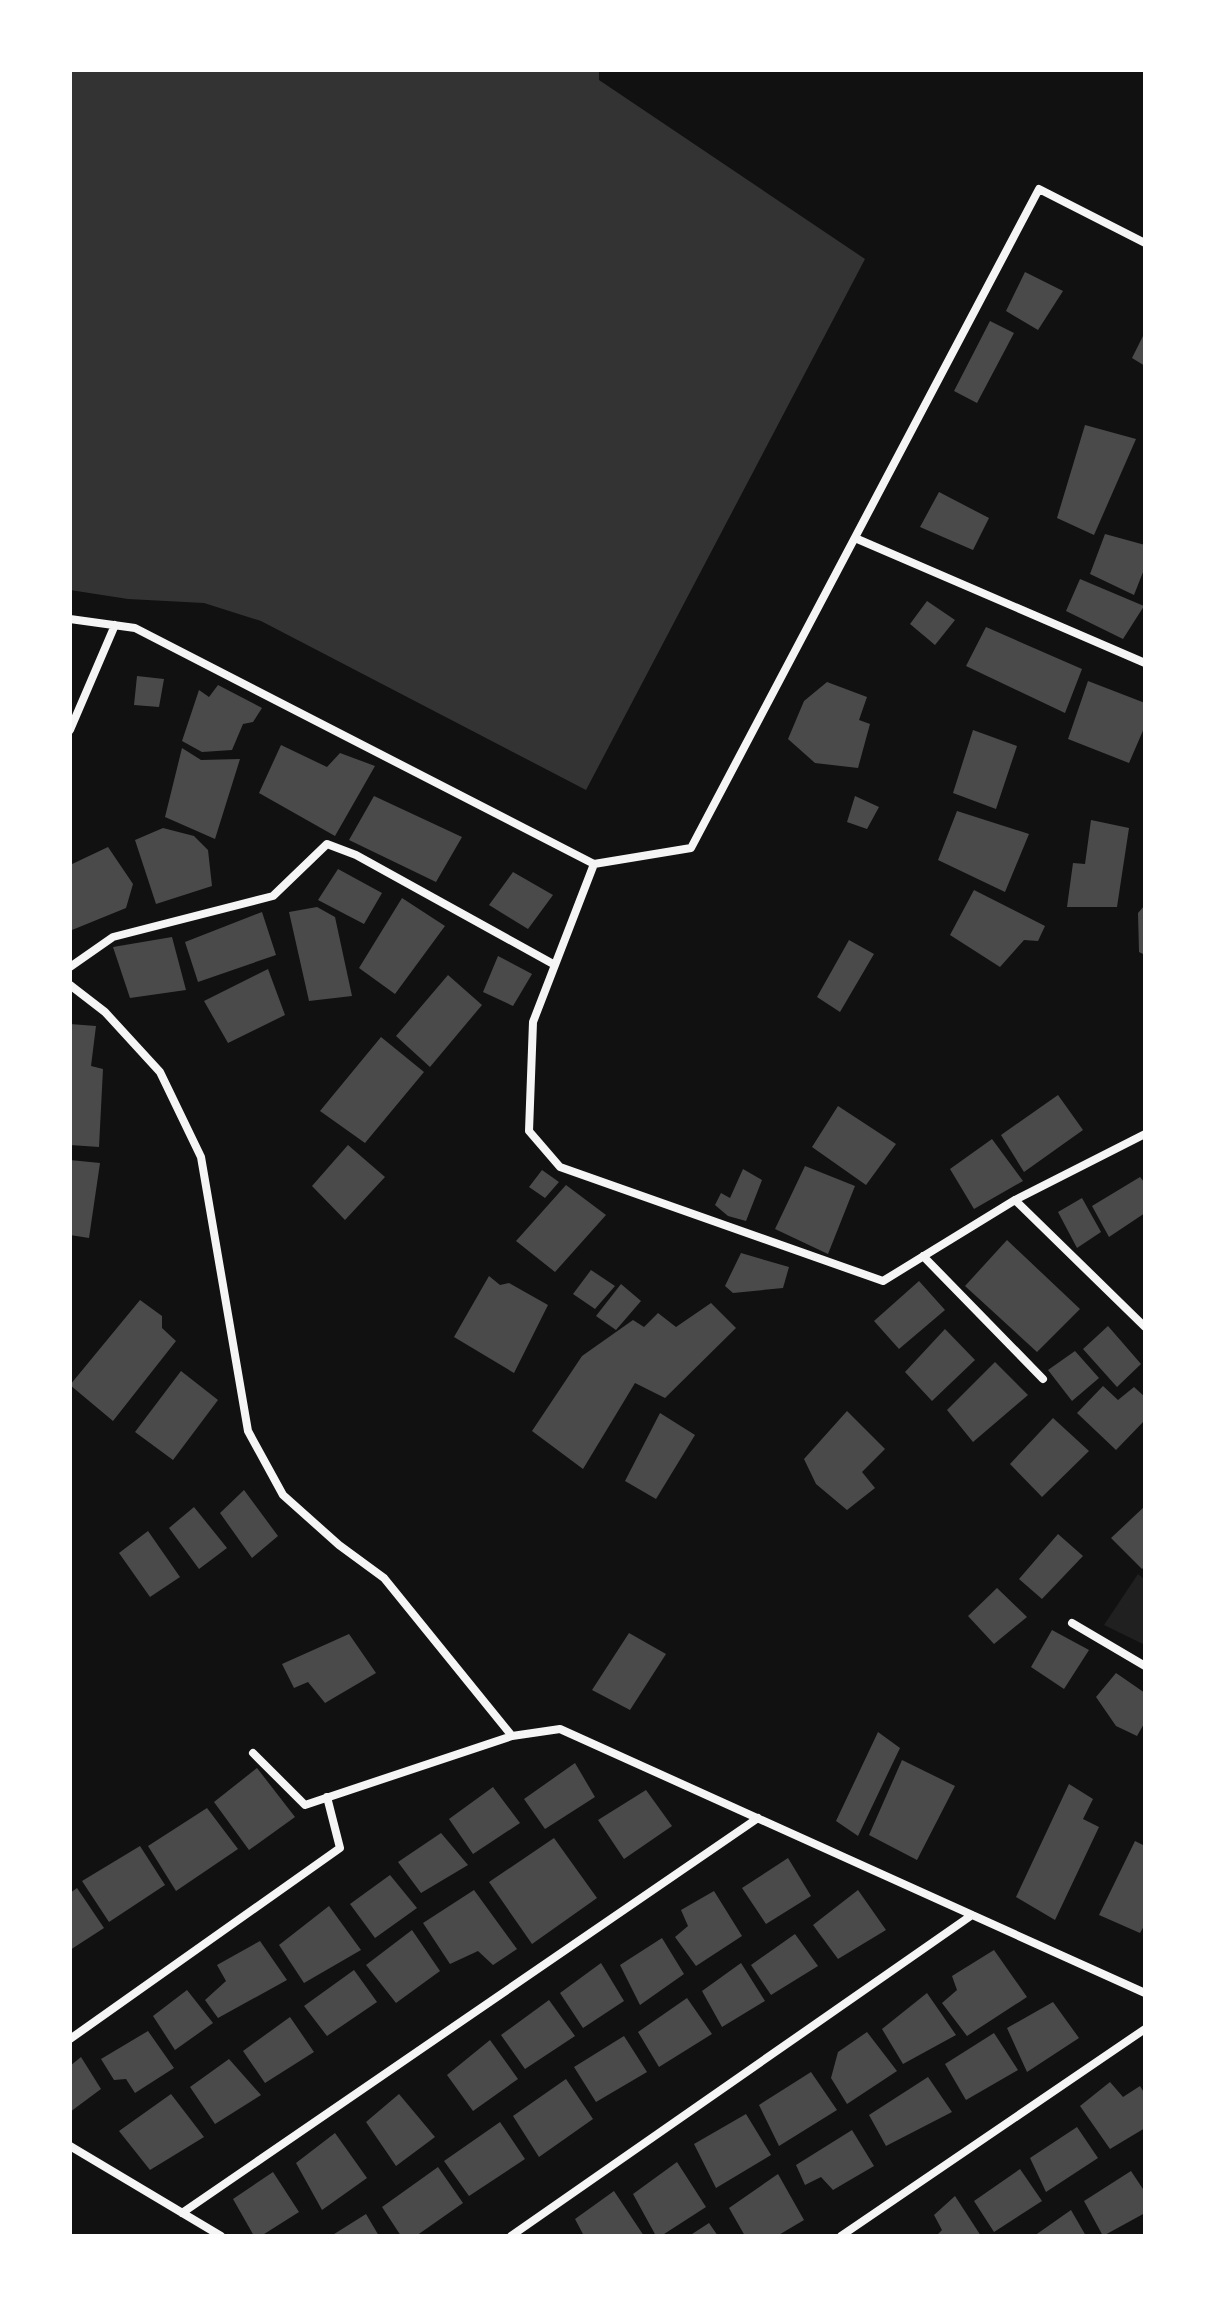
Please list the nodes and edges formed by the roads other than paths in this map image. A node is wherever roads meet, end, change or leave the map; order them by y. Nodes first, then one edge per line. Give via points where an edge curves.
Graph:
1 (1145, 243) edge
2 (855, 538) junction
3 (70, 619) edge
4 (115, 625) junction
5 (1145, 663) edge
6 (70, 730) edge
7 (594, 864) junction
8 (555, 965) junction
9 (70, 967) edge
10 (70, 985) edge
11 (1145, 1134) edge
12 (1015, 1200) junction
13 (923, 1256) junction
14 (1145, 1327) edge
15 (1043, 1379) dead end
16 (1072, 1623) dead end
17 (1145, 1666) edge
18 (512, 1736) junction
19 (253, 1753) dead end
20 (327, 1797) junction
21 (758, 1818) junction
22 (972, 1915) junction
23 (1145, 1993) edge
24 (1145, 2029) edge
25 (70, 2039) edge
26 (70, 2146) edge
27 (182, 2213) junction
28 (221, 2236) edge
29 (511, 2236) edge
30 (841, 2236) edge

1 - 2 street via 1039,189
2 - 5 street
2 - 7 street via 691,848
3 - 4 street
4 - 6 street
4 - 7 street via 135,628
7 - 8 street
8 - 9 street via 327,844 273,896 113,937
8 - 13 street via 533,1022 529,1131 560,1167 883,1281
10 - 18 street via 105,1012 160,1072 201,1157 248,1431 283,1495 384,1578
11 - 12 street
12 - 13 street
12 - 14 street
13 - 15 street
16 - 17 street
18 - 20 street
18 - 21 street via 560,1729
19 - 20 street via 305,1805
20 - 25 street via 340,1848
21 - 22 street
21 - 27 street
22 - 23 street
22 - 29 street
24 - 30 street
26 - 27 street
27 - 28 street

